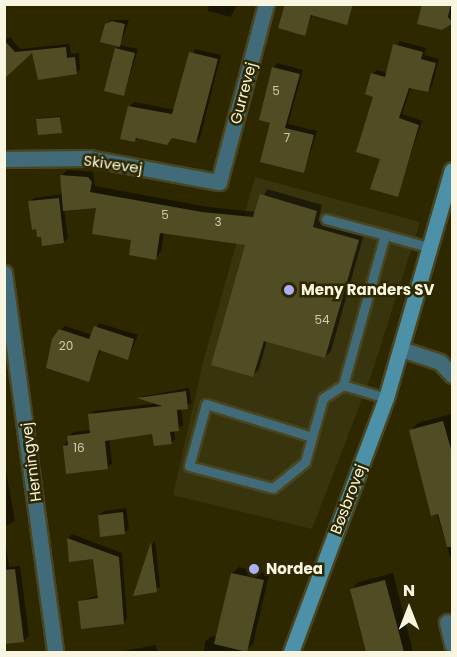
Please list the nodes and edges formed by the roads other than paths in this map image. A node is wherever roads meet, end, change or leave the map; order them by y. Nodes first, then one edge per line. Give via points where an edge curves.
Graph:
1 (266, 4) edge
2 (4, 159) edge
3 (453, 170) edge
4 (219, 182) joint
5 (449, 196) edge
6 (326, 219) dead end
7 (385, 235) junction
8 (432, 248) junction
9 (4, 273) edge
10 (401, 348) junction
11 (453, 375) edge
12 (343, 385) junction
13 (386, 398) junction
14 (312, 437) junction
15 (447, 622) dead end
16 (453, 644) edge
17 (295, 651) edge
18 (55, 652) edge

1 - 4 street, Gurrevej
2 - 4 street, Skivevej via 89,158
3 - 5 street, Bøsbrovej
5 - 8 street, Bøsbrovej
6 - 7 lane
7 - 8 lane
7 - 12 lane
8 - 10 street, Bøsbrovej
9 - 18 street, Herningvej
10 - 11 street via 440,362
10 - 13 street, Bøsbrovej
12 - 13 lane
12 - 14 lane via 323,398
13 - 17 street, Bøsbrovej
14 - 14 lane via 305,462 273,488 189,466 206,404
15 - 16 street

